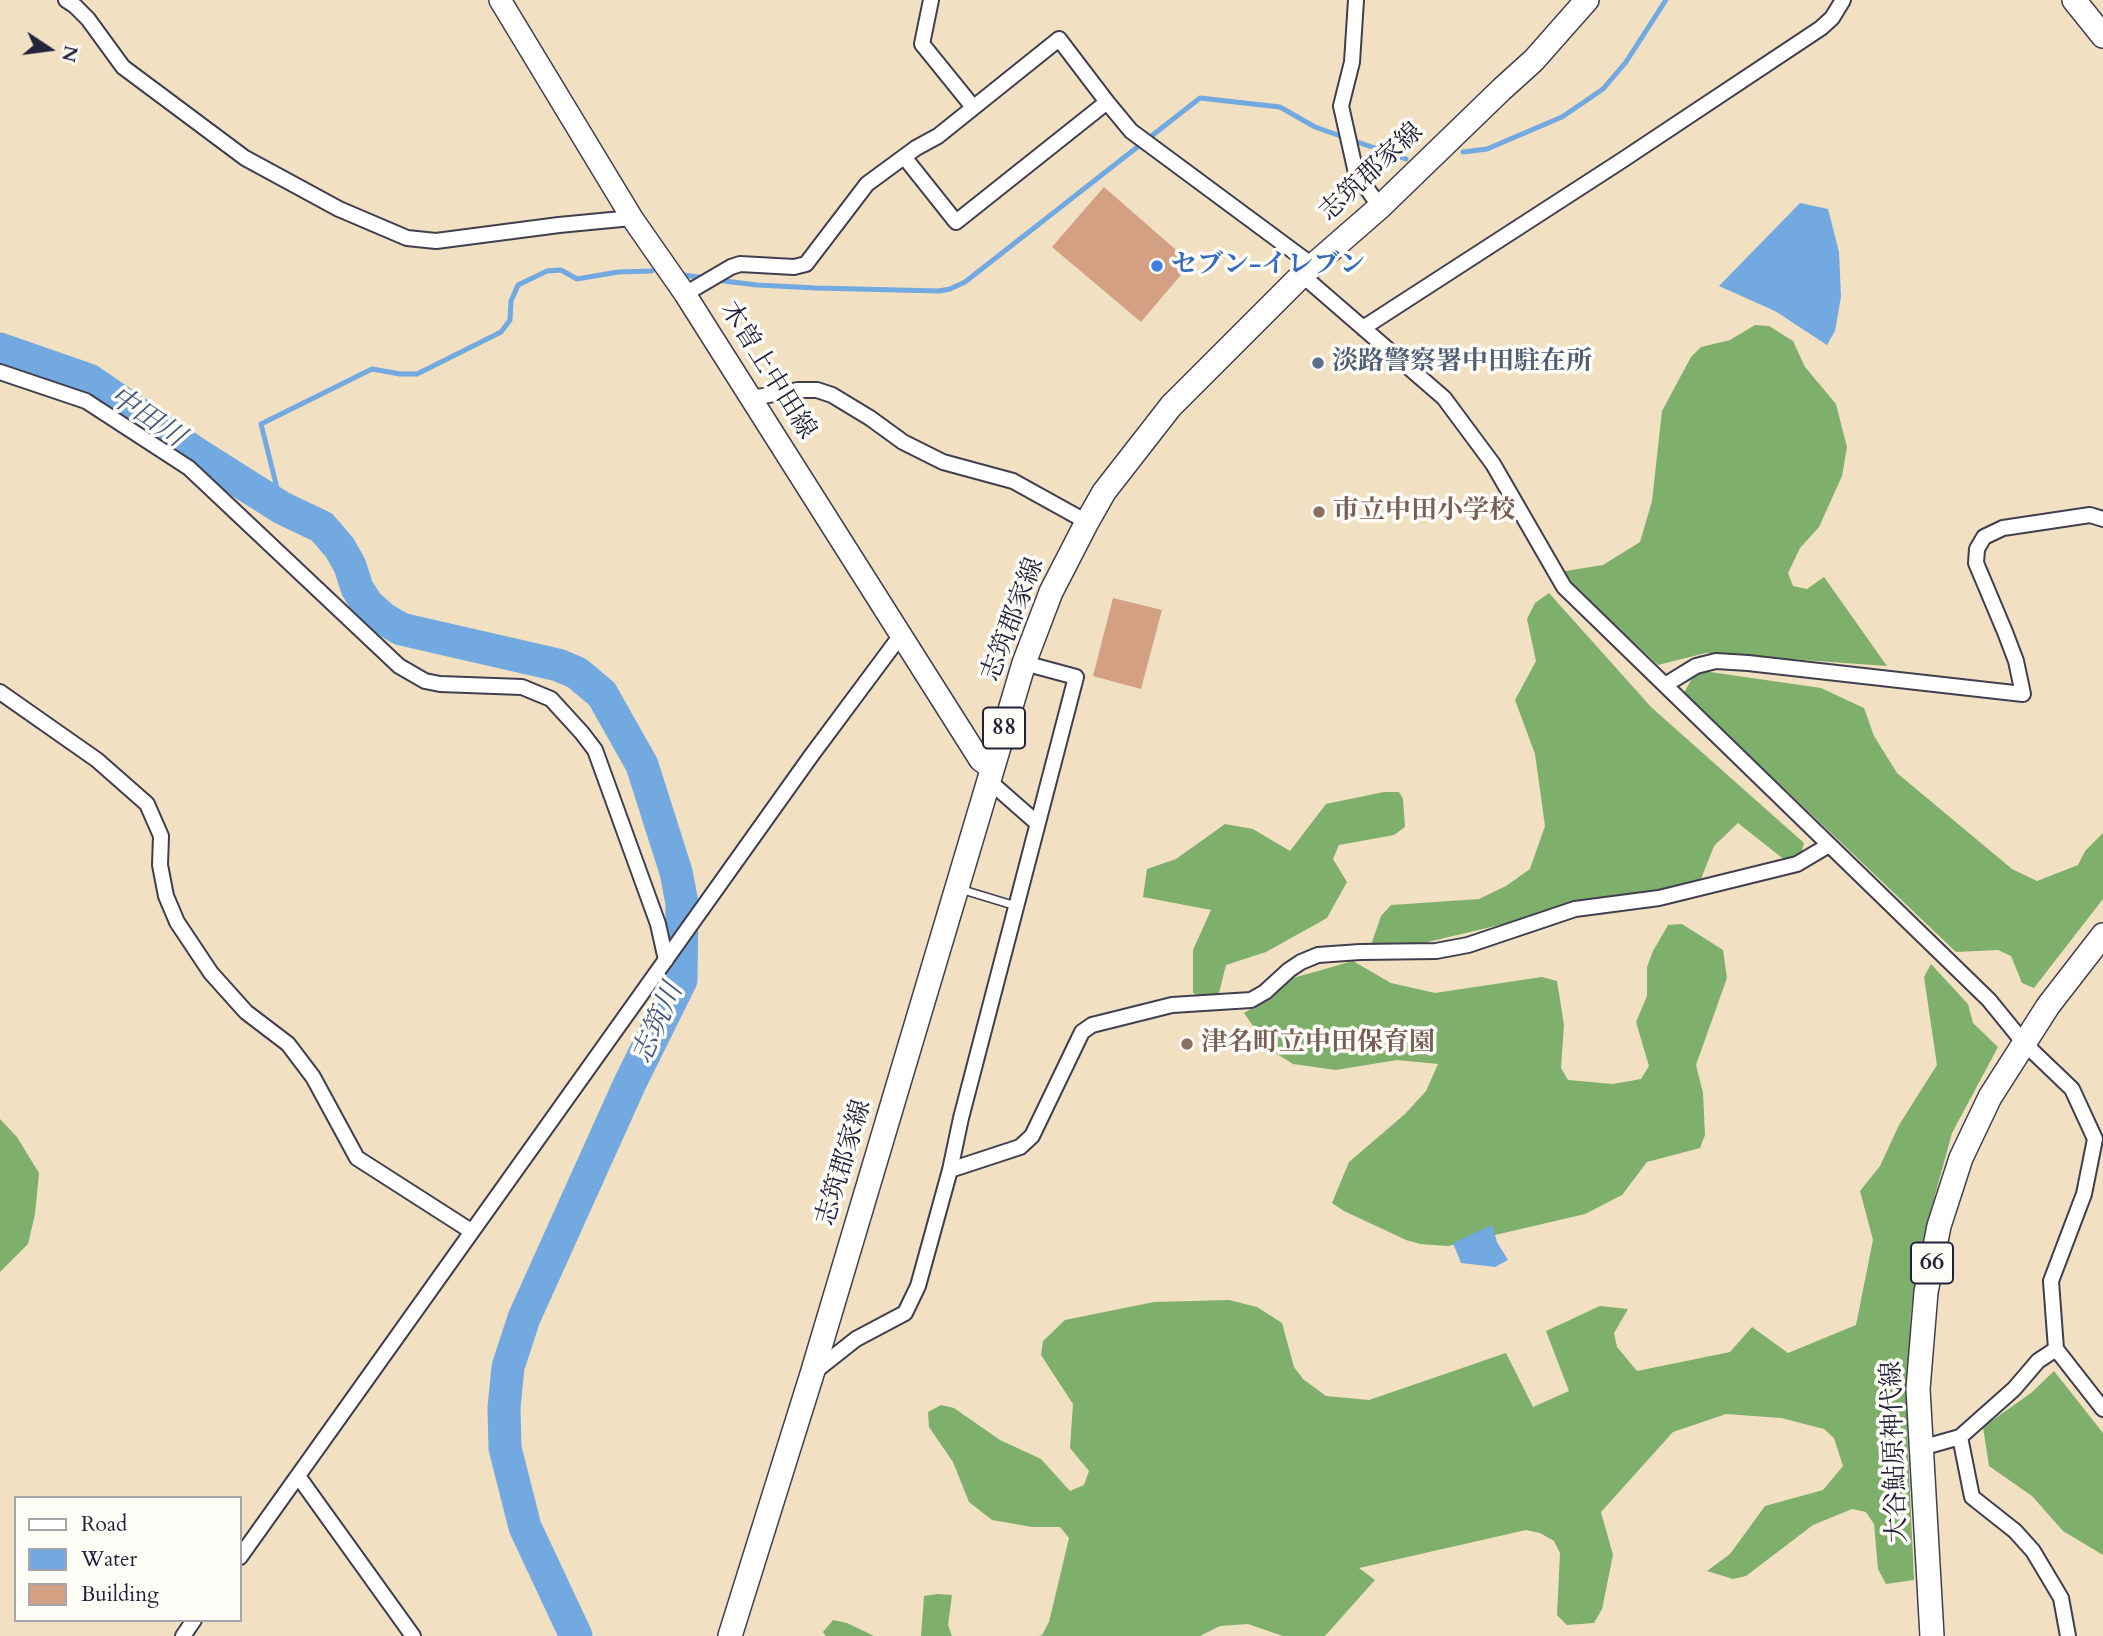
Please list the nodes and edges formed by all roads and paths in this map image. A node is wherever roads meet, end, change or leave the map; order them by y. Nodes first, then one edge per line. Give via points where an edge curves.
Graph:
1 (66, 0) edge
2 (500, 0) edge
3 (931, 0) edge
4 (1356, 0) edge
5 (1587, 0) edge
6 (1843, 0) edge
7 (2074, 0) edge
8 (84, 6) edge
9 (2103, 36) edge
10 (1107, 102) junction
11 (973, 107) junction
12 (905, 158) junction
13 (1380, 207) junction
14 (632, 218) junction
15 (1307, 270) junction
16 (685, 295) junction
17 (1363, 328) junction
18 (0, 372) edge
19 (751, 398) junction
20 (2103, 519) edge
21 (1087, 522) junction
22 (901, 635) junction
23 (1024, 663) junction
24 (1665, 684) junction
25 (0, 692) edge
26 (990, 774) junction
27 (1037, 823) junction
28 (1829, 845) junction
29 (956, 887) junction
30 (1016, 906) junction
31 (2103, 935) edge
32 (668, 958) junction
33 (2024, 1043) junction
34 (950, 1170) junction
35 (471, 1231) junction
36 (2056, 1349) junction
37 (811, 1374) junction
38 (2103, 1409) edge
39 (1960, 1437) junction
40 (1921, 1448) junction
41 (298, 1476) junction
42 (242, 1554) edge
43 (413, 1636) edge
44 (730, 1636) edge
45 (1932, 1636) edge
46 (2068, 1636) edge

1 - 8 street
2 - 14 main road, 木曽上中田線
3 - 11 street via 922,44
4 - 13 street via 1352,62 1341,106 1356,173
5 - 13 main road, 志筑郡家線 / 88 via 1534,60
6 - 17 street via 1821,28
7 - 9 main road
8 - 14 street via 122,67 245,158 339,209 407,238 436,240
10 - 11 street via 1059,39
10 - 12 street via 956,222
10 - 15 street via 1131,131
11 - 12 street
12 - 16 street via 867,184 806,264 740,264
13 - 15 main road, 志筑郡家線 / 88
14 - 16 main road, 木曽上中田線
15 - 17 street
15 - 21 main road, 志筑郡家線 / 88 via 1171,406 1104,492
16 - 19 main road, 木曽上中田線
17 - 24 street via 1444,398 1493,464 1564,587
18 - 32 street via 86,401 189,468 399,666 425,681 522,687 551,699 595,750
19 - 21 street via 798,390 832,395 903,442 943,462 1013,481
19 - 22 main road, 木曽上中田線
20 - 24 street via 2090,515 2003,528 1984,537 1977,549 1976,563 2009,641 2023,694 1716,662 1696,666
21 - 23 main road, 志筑郡家線 / 88 via 1051,592
22 - 26 main road, 木曽上中田線
22 - 32 street
23 - 26 main road, 志筑郡家線 / 88
23 - 27 street via 1076,677
24 - 28 street
25 - 35 street via 97,760 147,803 161,836 166,896 177,922 211,973 246,1012 288,1044 313,1077 358,1158
26 - 27 street
26 - 29 main road, 志筑郡家線 / 88
27 - 30 street
28 - 33 street via 1989,1000
28 - 34 street via 1797,864 1659,898 1575,909 1468,945 1436,951 1314,956 1251,1000 1172,1005 1092,1025 1082,1032 1032,1136 1020,1147
29 - 30 lane
29 - 37 main road, 志筑郡家線 / 88
30 - 34 street
31 - 33 main road, 大谷鮎原神代線 / 66
32 - 35 street
33 - 36 street via 2072,1088 2095,1139 2084,1194 2051,1281
33 - 40 main road, 大谷鮎原神代線 / 66 via 1990,1097 1938,1226 1926,1292 1918,1388
34 - 37 street via 918,1286 905,1313 856,1339
35 - 41 street
36 - 38 street
36 - 39 street
37 - 44 main road, 志筑郡家線 / 88
39 - 40 street
39 - 46 street via 1972,1497 2034,1551 2061,1598
40 - 45 main road, 大谷鮎原神代線 / 66
41 - 42 street
41 - 43 street

